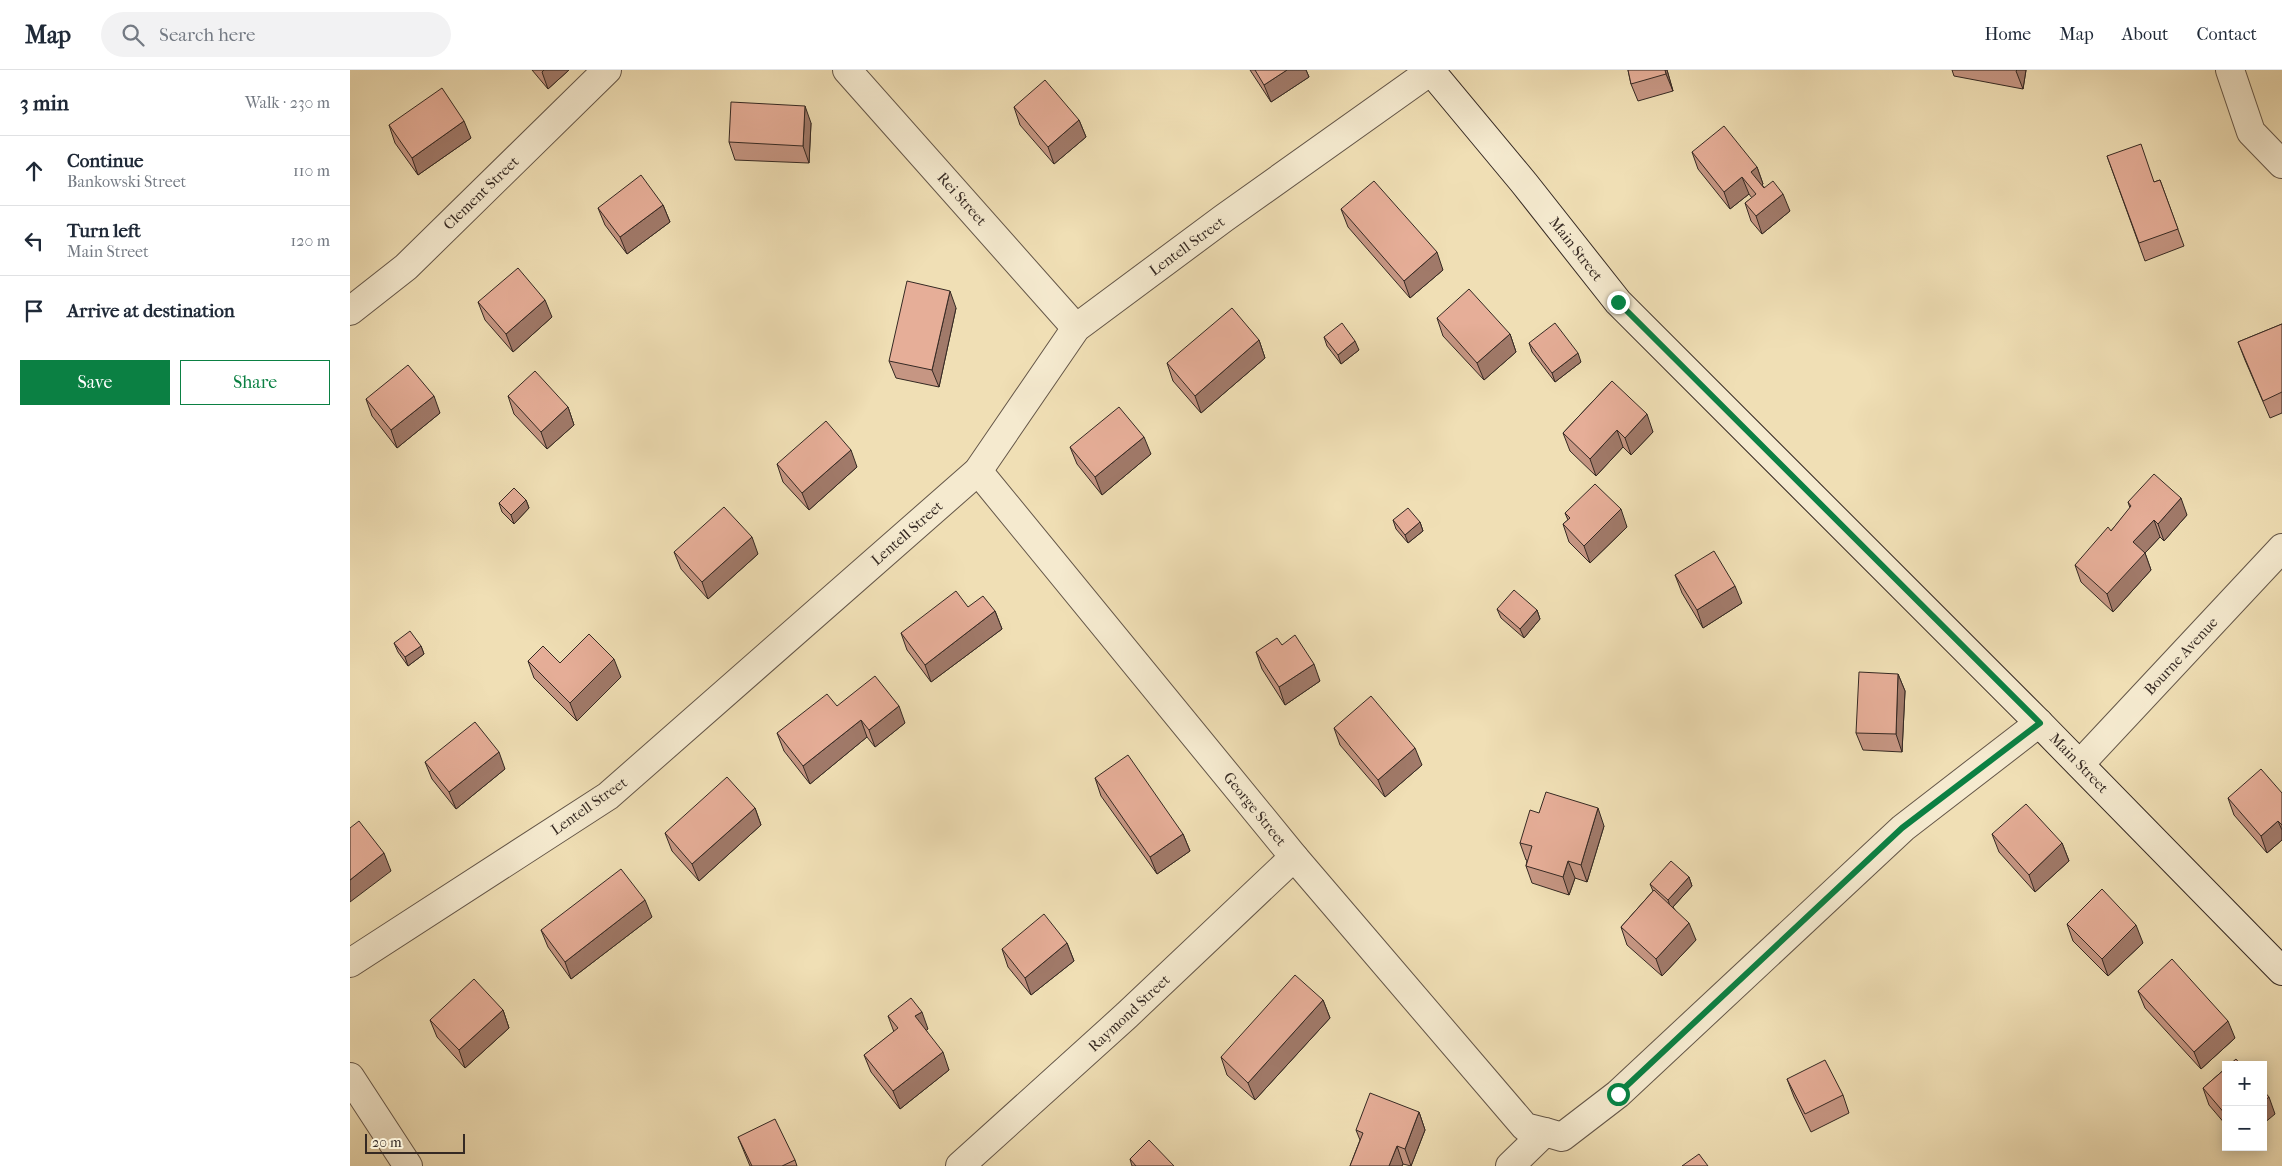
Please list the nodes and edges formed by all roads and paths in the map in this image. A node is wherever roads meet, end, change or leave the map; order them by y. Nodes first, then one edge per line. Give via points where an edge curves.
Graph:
1 (607, 70) edge
2 (847, 70) edge
3 (1431, 70) edge
4 (2230, 70) edge
5 (2282, 164) edge
6 (350, 311) edge
7 (1076, 328) junction
8 (978, 471) junction
9 (2282, 548) edge
10 (2040, 723) junction
11 (2080, 764) junction
12 (1294, 857) junction
13 (350, 963) edge
14 (2282, 971) edge
15 (350, 1077) edge
16 (1545, 1132) junction
17 (408, 1166) edge
18 (960, 1166) edge
19 (1510, 1166) edge

1 - 6 street, Clement Street via 406,267
2 - 7 street, Rei Street
3 - 7 street, Lentell Street
3 - 10 street, Main Street via 1618,302
4 - 5 street via 2251,132
7 - 8 street, Lentell Street
8 - 12 street, George Street
8 - 13 street, Lentell Street via 608,796
9 - 11 street, Bourne Avenue
10 - 11 street, Main Street
10 - 16 street via 1902,828 1618,1094 1562,1137
11 - 14 street, Main Street
12 - 16 street, George Street via 1526,1127
12 - 18 street, Raymond Street via 1127,1015
15 - 17 street
16 - 19 street

